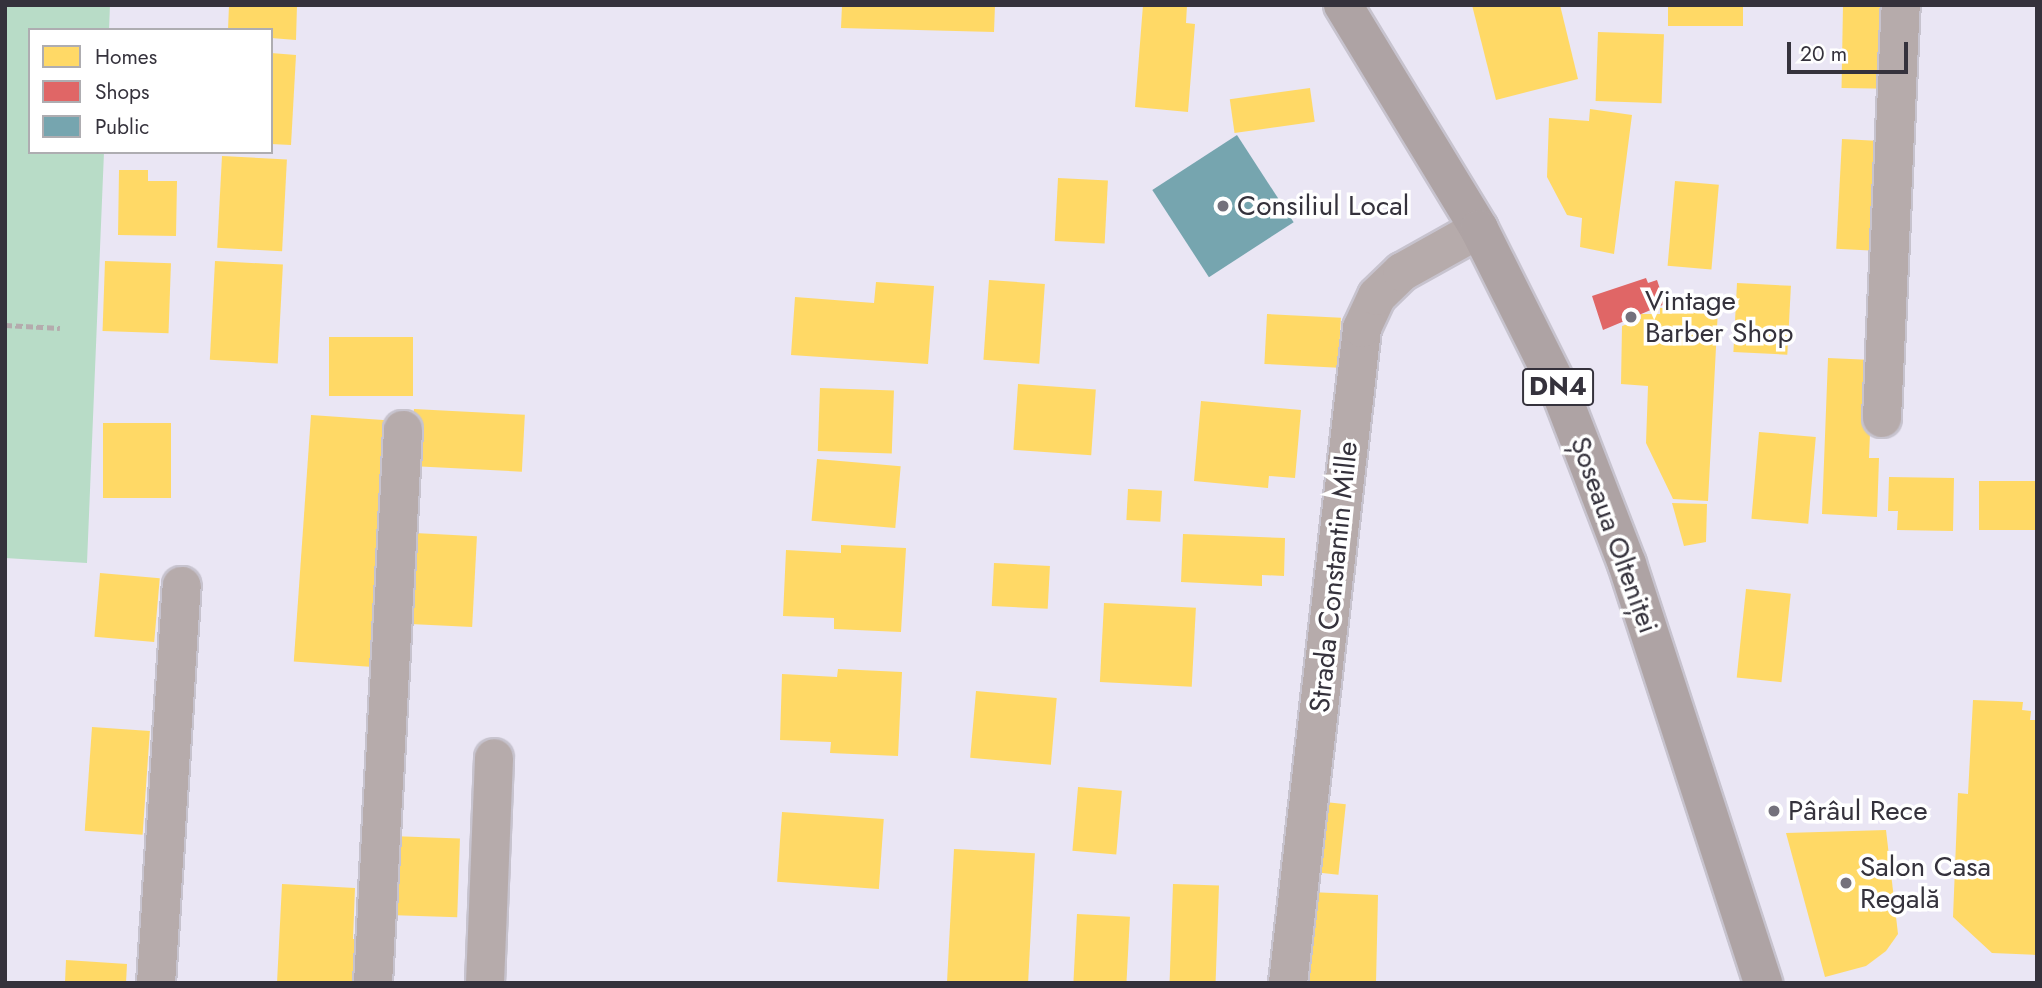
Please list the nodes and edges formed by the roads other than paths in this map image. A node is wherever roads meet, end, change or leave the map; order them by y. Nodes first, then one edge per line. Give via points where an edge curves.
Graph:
1 (1343, 5) edge
2 (1901, 5) edge
3 (1479, 229) junction
4 (1882, 418) dead end
5 (403, 430) dead end
6 (182, 586) dead end
7 (494, 758) dead end
8 (156, 983) edge
9 (373, 983) edge
10 (485, 983) edge
11 (1288, 983) edge
12 (1763, 983) edge

1 - 3 main road, Șoseaua Olteniței / DN4
2 - 4 street
3 - 11 street, Strada Constantin Mille via 1402,272 1377,296 1362,328
3 - 12 main road, Șoseaua Olteniței / DN4 via 1551,371 1602,495
5 - 9 street
6 - 8 street
7 - 10 street

